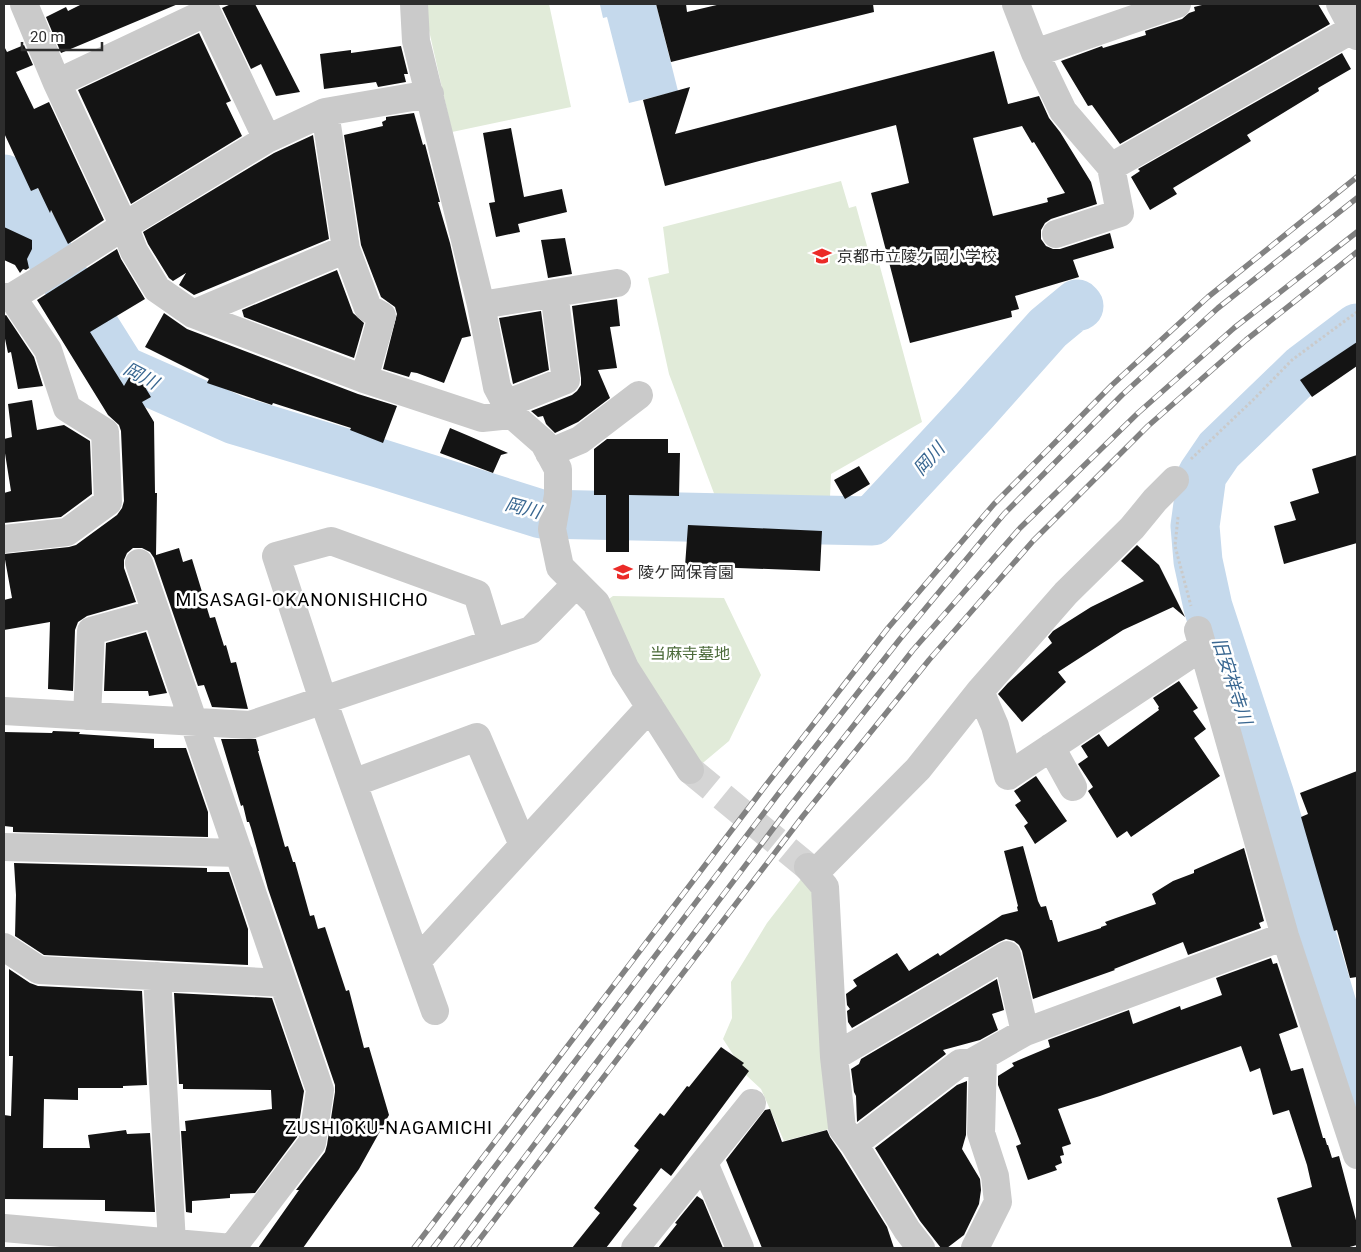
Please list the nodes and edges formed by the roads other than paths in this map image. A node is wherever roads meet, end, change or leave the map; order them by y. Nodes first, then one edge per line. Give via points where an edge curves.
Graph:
1 (24, 4) edge
2 (414, 4) edge
3 (1016, 4) edge
4 (1177, 4) edge
5 (1340, 4) edge
6 (205, 8) edge
7 (1355, 32) edge
8 (1034, 53) junction
9 (56, 83) junction
10 (430, 94) junction
11 (324, 112) junction
12 (267, 139) junction
13 (1111, 167) junction
14 (124, 226) junction
15 (1056, 234) dead end
16 (346, 249) junction
17 (617, 283) dead end
18 (554, 293) junction
19 (8, 297) edge
20 (481, 304) junction
21 (193, 314) junction
22 (364, 378) junction
23 (639, 395) dead end
24 (509, 409) junction
25 (549, 453) junction
26 (1176, 480) road end
27 (4, 539) edge
28 (139, 563) dead end
29 (576, 584) junction
30 (156, 613) junction
31 (492, 643) junction
32 (980, 691) junction
33 (323, 700) junction
34 (650, 707) junction
35 (4, 712) edge
36 (87, 716) junction
37 (193, 722) junction
38 (1051, 748) junction
39 (690, 770) tunnel mouth
40 (353, 783) junction
41 (1073, 787) dead end
42 (523, 846) junction
43 (4, 847) edge
44 (239, 853) junction
45 (1285, 936) junction
46 (4, 947) edge
47 (417, 961) junction
48 (157, 976) junction
49 (284, 983) junction
50 (435, 1011) dead end
51 (1025, 1032) junction
52 (834, 1057) junction
53 (983, 1057) junction
54 (752, 1103) dead end
55 (854, 1144) junction
56 (1357, 1155) edge
57 (704, 1163) junction
58 (4, 1228) edge
59 (106, 1243) edge
60 (172, 1243) junction
61 (232, 1248) edge
62 (636, 1248) edge
63 (740, 1248) edge
64 (921, 1248) edge
65 (975, 1248) edge

1 - 9 street
2 - 10 street via 416,40
3 - 8 street
4 - 8 street
5 - 7 street
6 - 9 street
6 - 12 street
7 - 13 street
8 - 13 street via 1063,111
9 - 14 street
10 - 11 street
10 - 20 street
11 - 12 street
11 - 16 street
12 - 14 street
13 - 15 street via 1120,213
14 - 19 street via 44,278
14 - 21 street via 134,251 157,289
16 - 21 street
16 - 22 street via 368,308 382,316
17 - 18 street
18 - 20 street
18 - 24 street via 566,380
19 - 27 street via 48,350 67,408 105,432 108,502 67,532
20 - 24 street via 497,387
21 - 22 street
22 - 24 street via 482,418
23 - 25 street via 580,440
24 - 25 street via 544,443
25 - 29 street via 558,469 558,495 552,528 560,567
26 - 32 street via 1066,593
28 - 30 street
29 - 31 street via 531,630
29 - 34 street via 596,603 625,668
30 - 36 street via 91,631
30 - 37 street
31 - 33 street
31 - 33 street via 477,594 331,540 276,556
32 - 38 street via 995,726 1008,776
32 - 52 street via 918,769 811,870 825,888
33 - 37 street via 250,725
33 - 40 street
34 - 39 street
34 - 42 street
35 - 36 street
36 - 37 street
37 - 44 street
38 - 41 street
38 - 45 street via 1201,638
40 - 42 street via 477,737
40 - 47 street
42 - 47 street
43 - 44 street
44 - 49 street
45 - 51 street
45 - 56 street
46 - 48 street via 40,970
47 - 50 street
48 - 49 street
48 - 60 street
49 - 61 street via 320,1090 312,1143
51 - 52 street via 1007,955
51 - 53 street
52 - 55 street via 842,1128
53 - 55 street via 971,1063 960,1063
53 - 65 street via 981,1133 995,1176 998,1202
54 - 57 street
55 - 64 street
57 - 62 street
57 - 63 street
58 - 59 street
59 - 60 street
60 - 61 street

